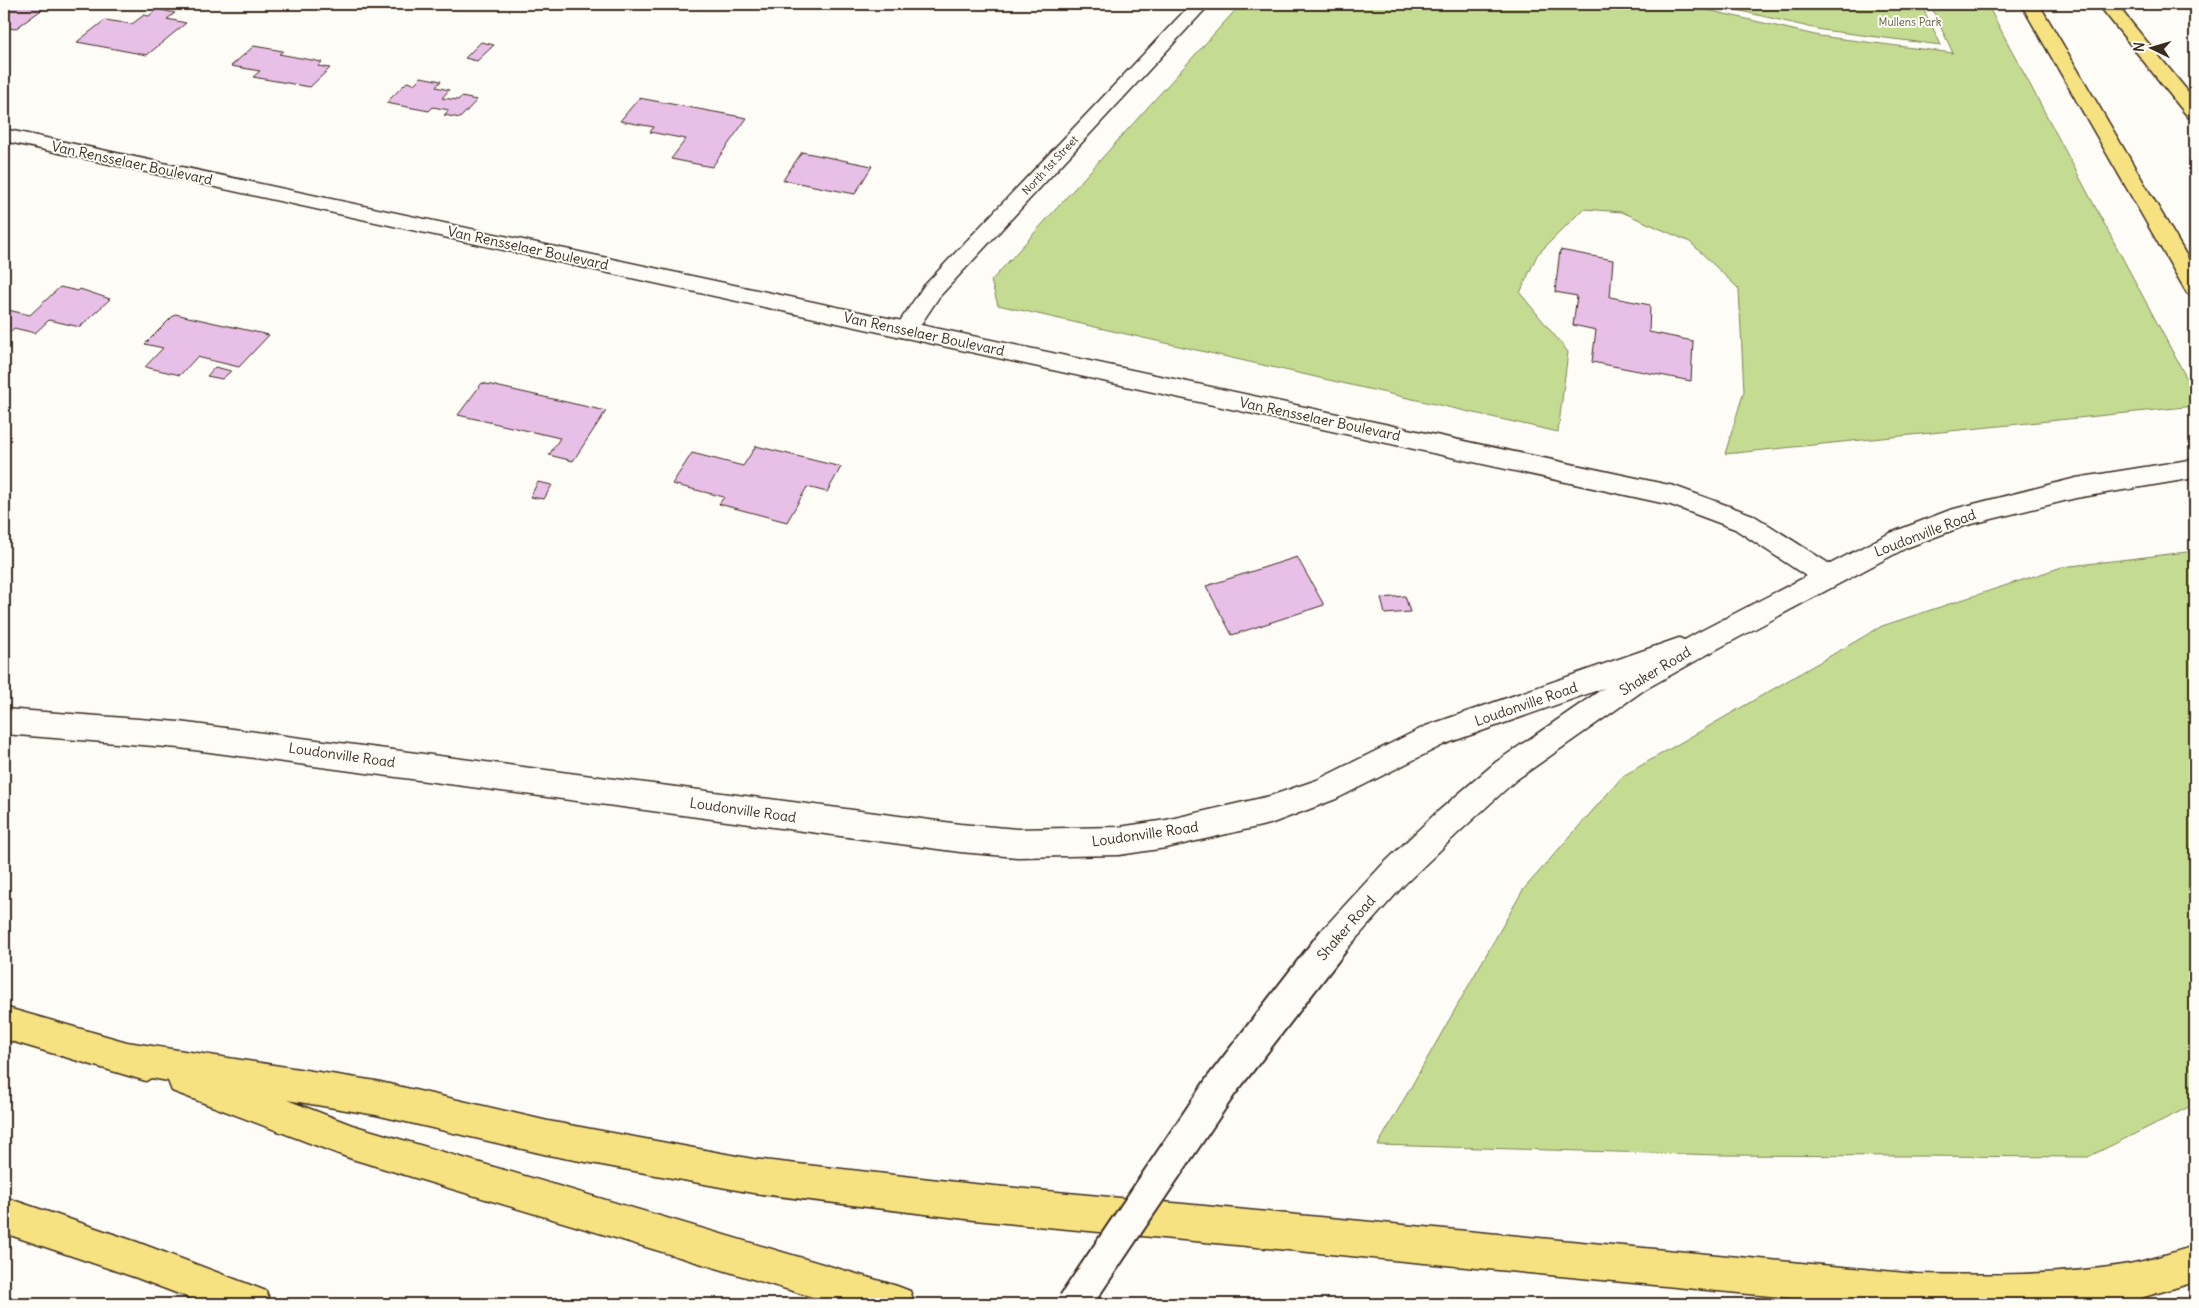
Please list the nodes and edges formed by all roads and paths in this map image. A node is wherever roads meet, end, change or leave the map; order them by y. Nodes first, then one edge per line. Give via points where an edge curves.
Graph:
1 (1201, 4) edge
2 (2030, 4) edge
3 (2107, 4) edge
4 (2195, 113) edge
5 (4, 135) edge
6 (2195, 288) edge
7 (905, 330) junction
8 (2195, 468) edge
9 (1828, 576) junction
10 (1707, 641) junction
11 (4, 722) edge
12 (4, 1023) edge
13 (128, 1058) junction
14 (4, 1215) edge
15 (2195, 1264) edge
16 (253, 1304) edge
17 (897, 1304) edge
18 (1074, 1304) edge

1 - 7 street, North 1st Street via 932,292
2 - 6 main road
3 - 4 main road
5 - 7 street, Van Rensselaer Boulevard
7 - 9 street, Van Rensselaer Boulevard via 1674,496 1744,522
8 - 9 street, Loudonville Road via 2011,502 1897,541
9 - 10 street, Loudonville Road
10 - 11 street, Loudonville Road via 1436,735 1326,790 1270,810 1166,834 1073,844 960,838 179,735
10 - 18 street, Shaker Road, bridge via 1634,682 1506,771 1393,875 1334,940 1278,1010 1222,1086
12 - 13 main road
13 - 15 main road via 376,1098 548,1138 744,1174 974,1202 1916,1292 1998,1294 2065,1291 2131,1282
13 - 17 main road via 352,1142
14 - 16 main road

